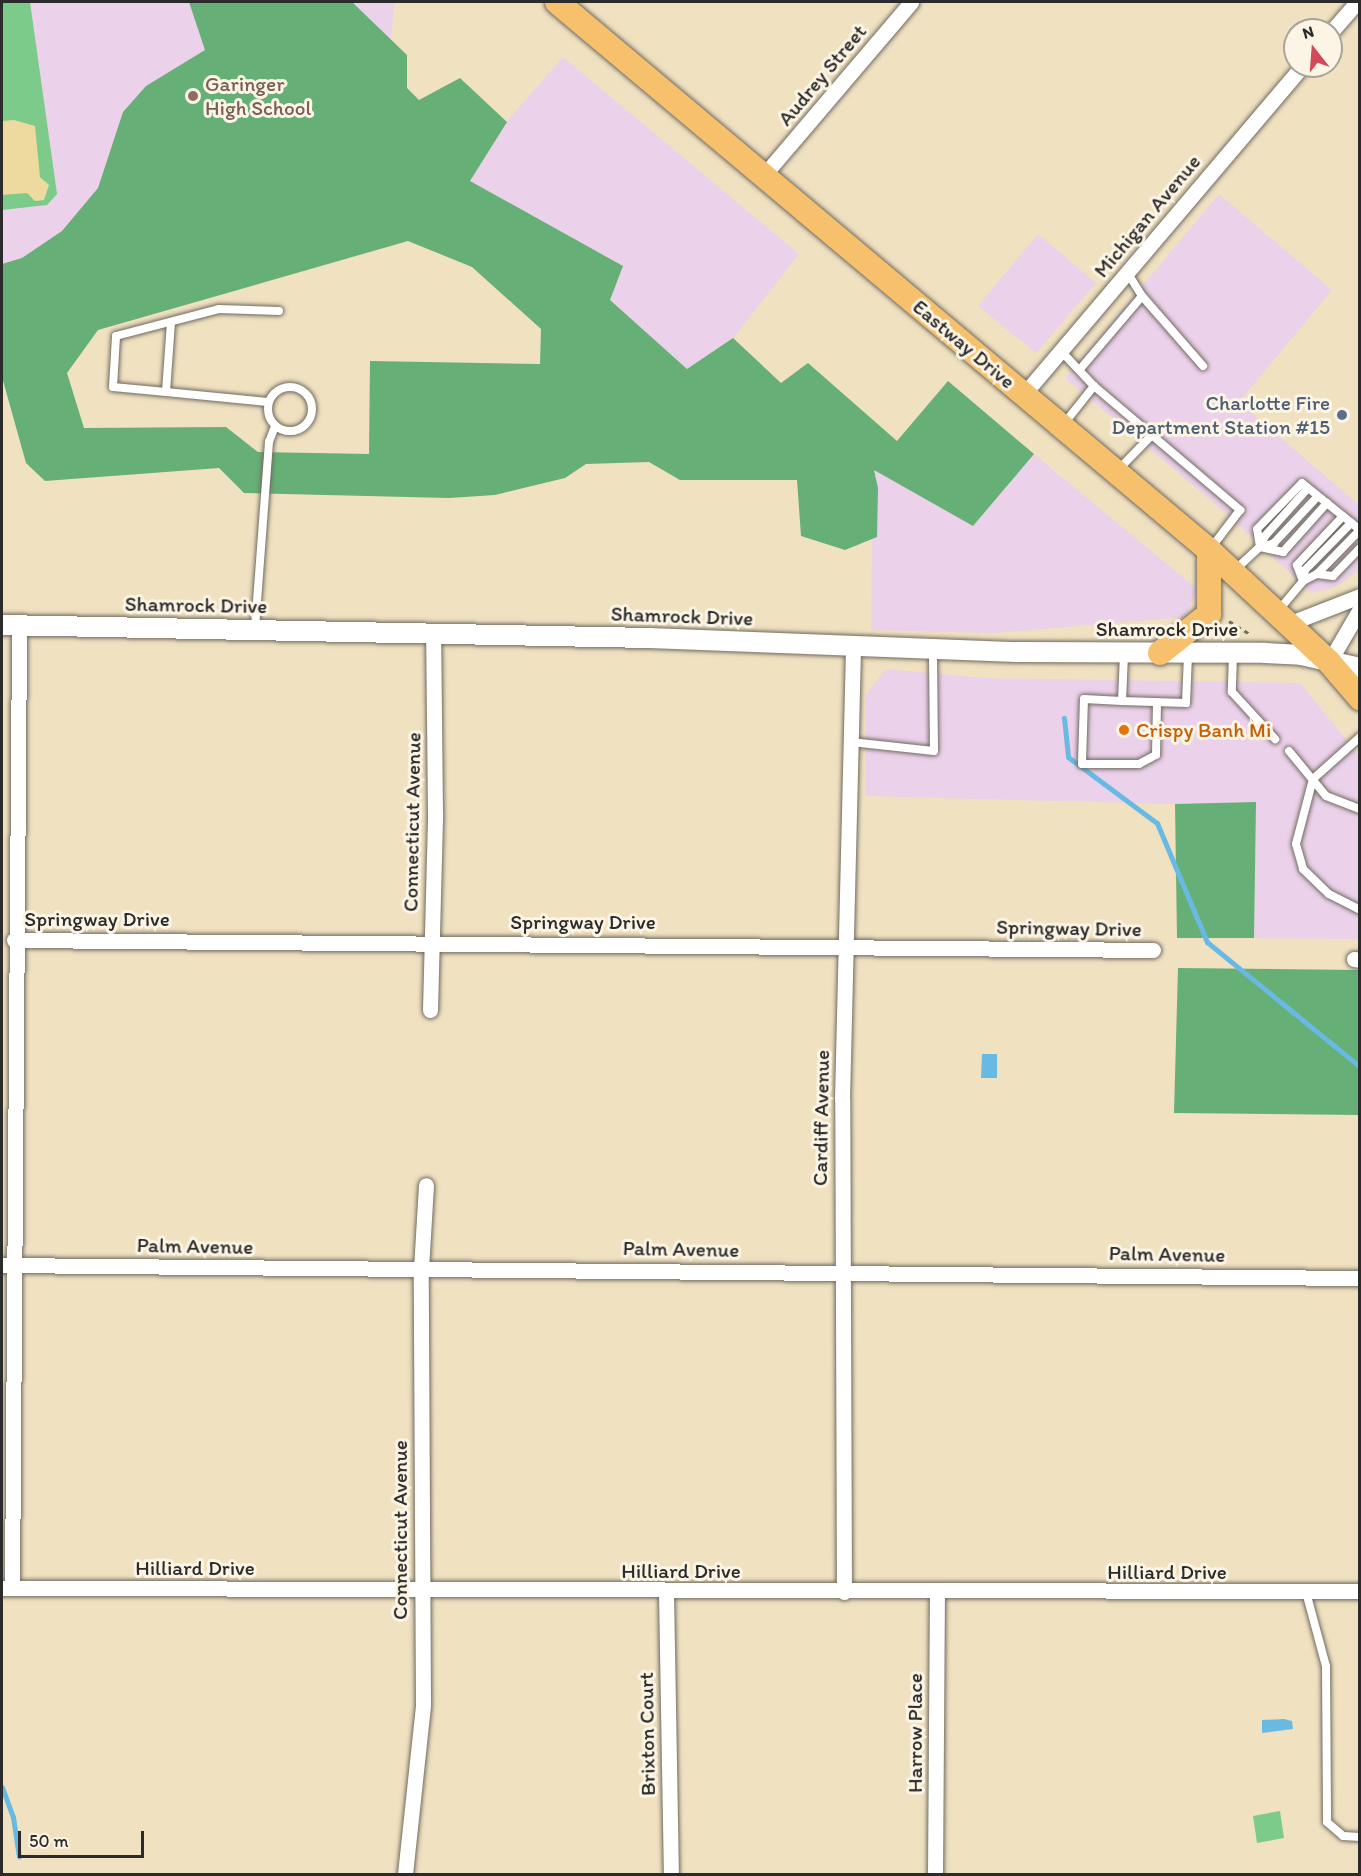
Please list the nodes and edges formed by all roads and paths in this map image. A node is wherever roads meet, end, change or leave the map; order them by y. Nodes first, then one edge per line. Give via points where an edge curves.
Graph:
1 (557, 2) edge
2 (911, 2) edge
3 (1357, 2) edge
4 (1343, 18) edge
5 (1292, 78) edge
6 (764, 175) junction
7 (1127, 272) junction
8 (1142, 296) junction
9 (279, 311) dead end
10 (171, 322) junction
11 (1061, 351) junction
12 (1203, 366) dead end
13 (1080, 368) junction
14 (1094, 386) junction
15 (166, 392) junction
16 (1024, 394) junction
17 (268, 402) junction
18 (275, 426) junction
19 (1062, 426) junction
20 (1152, 435) junction
21 (1116, 471) junction
22 (1318, 496) junction
23 (1327, 503) junction
24 (1343, 516) junction
25 (1351, 523) junction
26 (1359, 530) edge
27 (1260, 548) junction
28 (1359, 548) edge
29 (1209, 550) junction
30 (1233, 572) junction
31 (1317, 574) junction
32 (1303, 581) junction
33 (1359, 596) edge
34 (1359, 609) edge
35 (1226, 619) dead end
36 (1282, 619) junction
37 (10, 625) edge
38 (255, 630) junction
39 (432, 634) junction
40 (1254, 636) dead end
41 (853, 645) junction
42 (933, 648) junction
43 (1124, 652) junction
44 (1160, 653) junction
45 (1188, 653) junction
46 (1233, 653) junction
47 (1329, 662) junction
48 (1359, 668) edge
49 (1359, 698) edge
50 (1122, 701) junction
51 (1158, 703) junction
52 (1359, 737) edge
53 (1275, 739) dead end
54 (850, 742) junction
55 (1289, 751) dead end
56 (1313, 779) junction
57 (1359, 809) edge
58 (1359, 910) edge
59 (14, 940) junction
60 (431, 942) junction
61 (845, 945) junction
62 (1153, 950) dead end
63 (430, 1010) dead end
64 (426, 1185) dead end
65 (7, 1265) edge
66 (421, 1269) junction
67 (842, 1271) junction
68 (1359, 1278) edge
69 (7, 1588) edge
70 (420, 1591) junction
71 (1359, 1591) edge
72 (666, 1592) junction
73 (844, 1592) junction
74 (937, 1592) junction
75 (1306, 1592) junction
76 (1359, 1837) edge
77 (405, 1875) edge
78 (671, 1875) edge
79 (935, 1875) edge

1 - 6 main road, Eastway Drive
2 - 6 street, Audrey Street
3 - 4 street
5 - 7 street, Michigan Avenue
6 - 16 main road, Eastway Drive
7 - 8 lane
7 - 11 street, Michigan Avenue
8 - 12 lane
8 - 13 lane
9 - 10 lane via 219,309
10 - 15 lane
10 - 15 lane via 116,336 113,387
11 - 13 lane
11 - 16 street, Michigan Avenue
13 - 14 lane
14 - 19 lane
14 - 20 lane
15 - 17 lane
16 - 19 main road, Eastway Drive
17 - 18 lane via 267,413
17 - 18 lane via 274,393 288,386 302,390 311,401 311,416 302,427 288,431
18 - 38 lane via 269,442
19 - 21 main road, Eastway Drive
20 - 21 lane
20 - 29 lane via 1240,510
21 - 29 main road, Eastway Drive
22 - 23 lane
22 - 27 lane via 1274,543
22 - 27 lane via 1305,485 1257,529
23 - 24 lane
23 - 27 lane via 1283,552
24 - 25 lane
24 - 32 lane via 1297,565
25 - 26 lane
25 - 32 lane via 1305,570
26 - 31 lane
27 - 30 lane
28 - 31 lane via 1333,576
29 - 30 main road, Eastway Drive
29 - 44 main road via 1209,614
30 - 36 main road, Eastway Drive
31 - 32 lane
32 - 36 lane
33 - 36 street
34 - 47 street
35 - 40 path
36 - 47 main road, Eastway Drive
37 - 38 street, Shamrock Drive
37 - 59 street
38 - 39 street, Shamrock Drive
39 - 41 street, Shamrock Drive
39 - 60 street, Connecticut Avenue
41 - 42 street, Shamrock Drive
41 - 54 street, Cardiff Avenue
42 - 43 street, Shamrock Drive
42 - 54 lane via 934,751
43 - 44 street, Shamrock Drive
43 - 50 lane
44 - 45 street, Shamrock Drive
45 - 46 street, Shamrock Drive
45 - 51 lane via 1186,703
46 - 47 street, Shamrock Drive via 1300,655
46 - 53 lane via 1232,692
47 - 48 street, Shamrock Drive
47 - 49 main road, Eastway Drive
50 - 51 lane
50 - 51 lane via 1084,699 1082,764 1139,764 1156,755
52 - 56 lane
54 - 61 street, Cardiff Avenue
55 - 56 lane
56 - 57 lane via 1326,796
56 - 58 lane via 1296,844 1303,869 1329,894
59 - 60 street, Springway Drive
59 - 65 street
60 - 61 street, Springway Drive
60 - 63 street, Connecticut Avenue
61 - 62 street, Springway Drive
61 - 67 street, Cardiff Avenue
64 - 66 street, Connecticut Avenue
65 - 66 street, Palm Avenue
65 - 69 street
66 - 67 street, Palm Avenue
66 - 70 street, Connecticut Avenue
67 - 68 street, Palm Avenue
67 - 73 street, Cardiff Avenue
69 - 70 street, Hilliard Drive
70 - 72 street, Hilliard Drive
70 - 77 street, Connecticut Avenue via 423,1705
71 - 75 street, Hilliard Drive
72 - 73 street, Hilliard Drive
72 - 78 street, Brixton Court
73 - 74 street, Hilliard Drive
74 - 75 street, Hilliard Drive
74 - 79 street, Harrow Place
75 - 76 lane via 1326,1666 1327,1822 1343,1836

